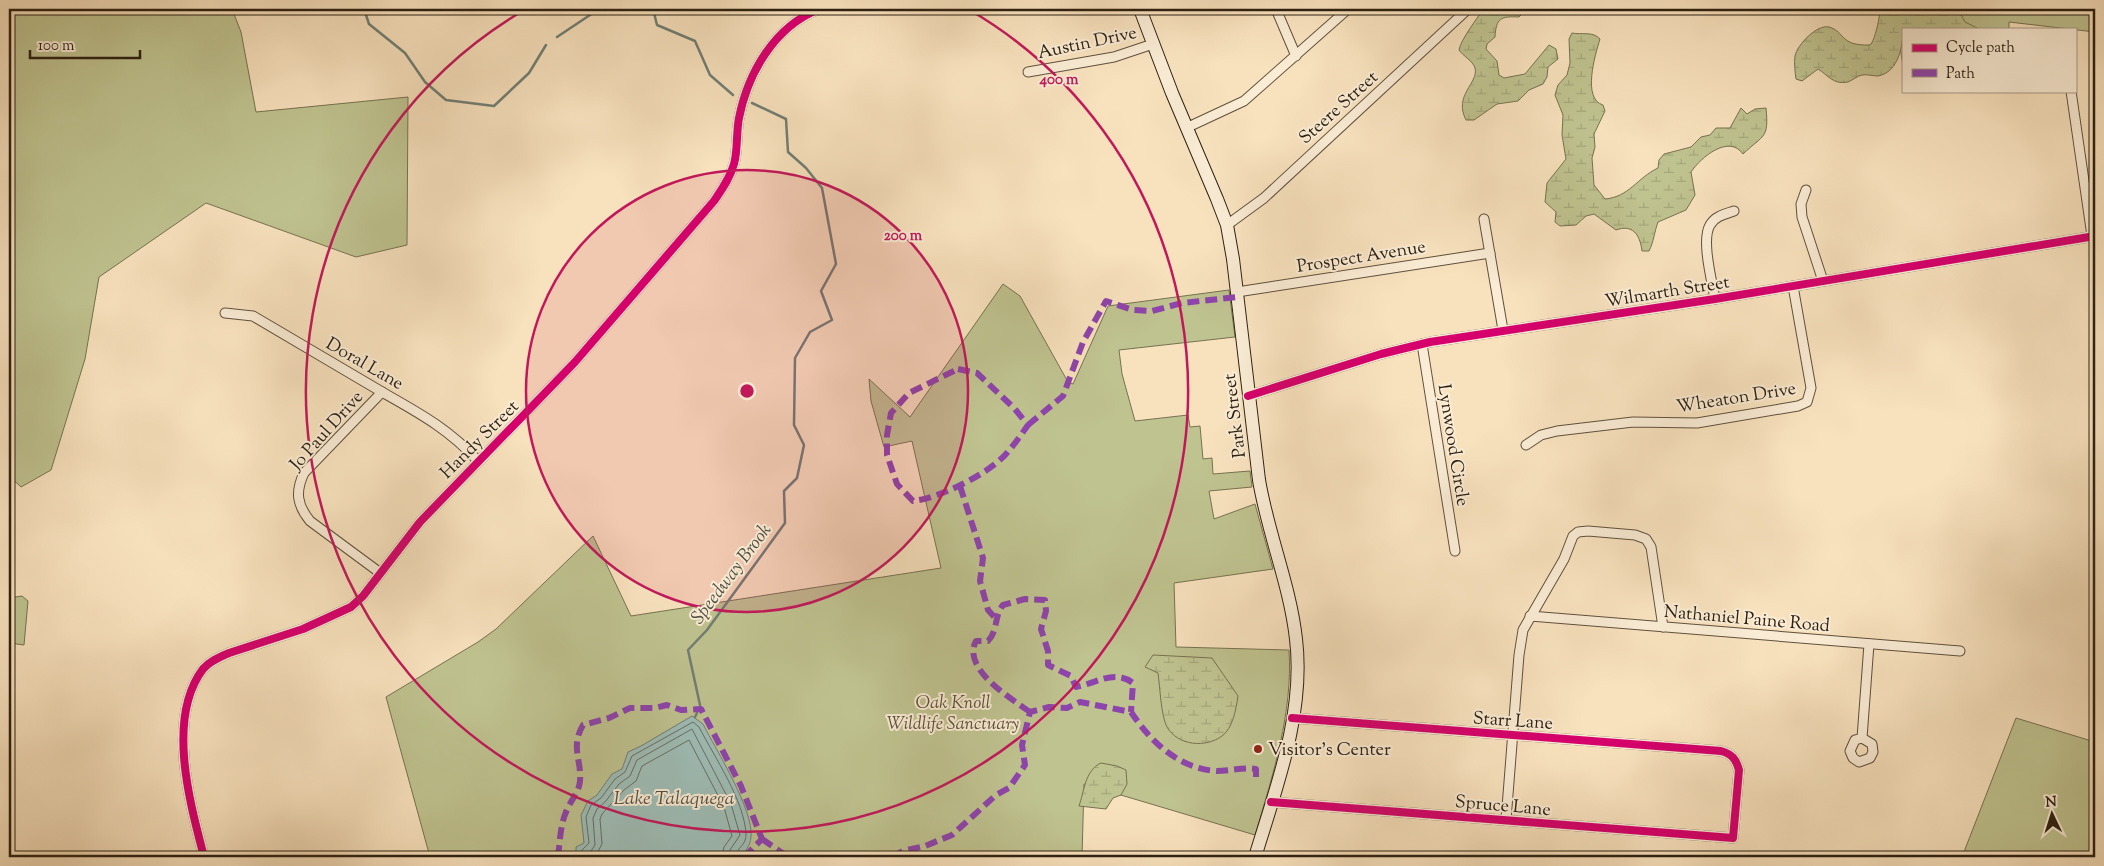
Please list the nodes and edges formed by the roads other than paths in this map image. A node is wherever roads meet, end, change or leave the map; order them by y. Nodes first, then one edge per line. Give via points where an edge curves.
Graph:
1 (819, 9) edge
2 (1140, 9) edge
3 (1276, 9) edge
4 (1348, 9) edge
5 (1468, 9) edge
6 (1153, 44) junction
7 (1296, 56) junction
8 (1028, 72) dead end
9 (2071, 92) edge
10 (1186, 128) junction
11 (1806, 190) dead end
12 (1734, 211) dead end
13 (1484, 219) dead end
14 (1226, 225) junction
15 (2094, 236) edge
16 (1490, 252) junction
17 (1823, 281) junction
18 (1793, 286) junction
19 (1237, 292) junction
20 (1715, 299) junction
21 (225, 313) dead end
22 (1502, 330) junction
23 (1422, 344) junction
24 (382, 392) junction
25 (1248, 396) junction
26 (1526, 445) dead end
27 (478, 461) junction
28 (1455, 550) dead end
29 (379, 572) junction
30 (1530, 616) junction
31 (1663, 627) junction
32 (1869, 644) junction
33 (1960, 652) dead end
34 (1292, 718) junction
35 (1513, 735) junction
36 (1862, 738) dead end
37 (1271, 802) junction
38 (1506, 820) junction
39 (1733, 838) joint
40 (204, 857) edge
41 (1255, 857) edge

1 - 27 street, Handy Street via 788,27 758,65 746,91 739,119 734,164 714,201 575,362
2 - 6 main road, Park Street
3 - 7 street
4 - 7 street
5 - 14 street, Steere Street via 1264,198
6 - 8 street, Austin Drive via 1114,57
6 - 10 main road, Park Street
7 - 10 street via 1244,101
9 - 15 street
10 - 14 main road, Park Street
11 - 17 street via 1801,204 1802,217
12 - 20 street via 1718,217 1708,232
13 - 16 street
14 - 19 main road, Park Street
15 - 17 street, Wilmarth Street
16 - 19 street, Prospect Avenue
16 - 22 street
17 - 18 street, Wilmarth Street
18 - 20 street, Wilmarth Street
18 - 26 street, Wheaton Drive via 1811,388 1808,402 1697,423 1633,422 1550,432
19 - 25 main road, Park Street
20 - 22 street, Wilmarth Street
21 - 24 street, Doral Lane via 253,316
22 - 23 street, Wilmarth Street
23 - 25 street, Wilmarth Street
23 - 28 street, Lynwood Circle
24 - 27 street, Doral Lane via 444,428
24 - 29 street, Jo Paul Drive via 304,473 297,496 310,521
25 - 34 main road, Park Street via 1264,509 1287,591 1296,639 1297,677
27 - 29 street, Handy Street via 420,522
29 - 40 street, Handy Street via 351,607 303,629 229,653 204,668 195,684 185,720 183,756
30 - 31 street, Nathaniel Paine Road
30 - 31 street via 1560,566 1572,536 1588,531 1636,535 1646,539 1651,547
30 - 35 street via 1523,630 1519,655
31 - 32 street, Nathaniel Paine Road
32 - 33 street, Nathaniel Paine Road
32 - 36 street
34 - 35 street, Starr Lane
34 - 37 main road, Park Street via 1288,748
35 - 38 street
35 - 39 street, Starr Lane via 1731,754 1739,770
37 - 38 street, Spruce Lane
37 - 41 main road, Park Street
38 - 39 street, Spruce Lane

